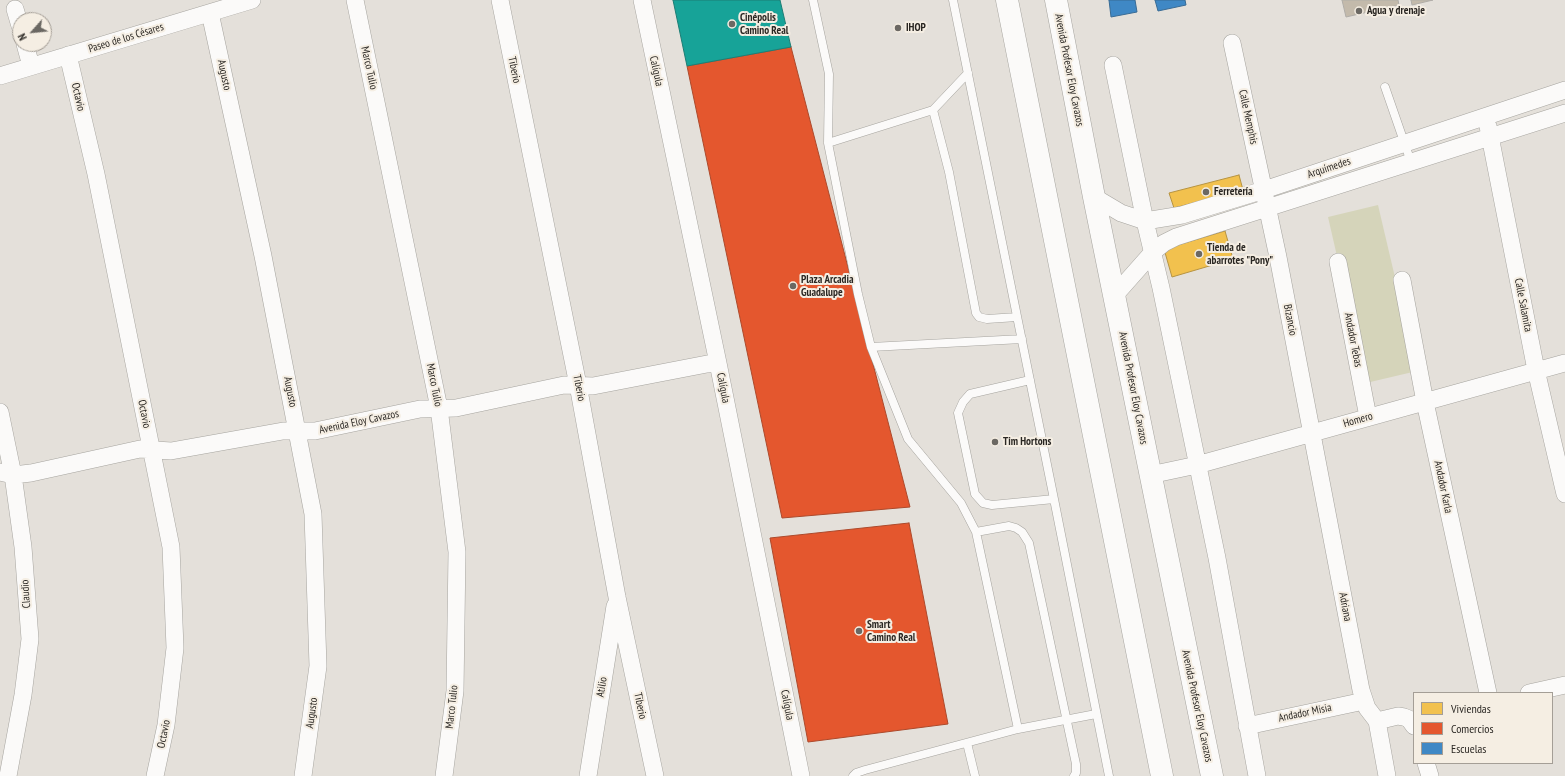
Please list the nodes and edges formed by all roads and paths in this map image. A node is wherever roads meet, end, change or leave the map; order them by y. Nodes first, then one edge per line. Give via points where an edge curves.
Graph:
1 (252, 0) edge
2 (355, 0) edge
3 (500, 0) edge
4 (642, 0) edge
5 (813, 0) edge
6 (953, 0) edge
7 (1007, 0) edge
8 (1056, 0) edge
9 (15, 9) dead end
10 (16, 12) edge
11 (210, 13) junction
12 (1232, 43) dead end
13 (27, 52) edge
14 (68, 55) junction
15 (1113, 65) dead end
16 (31, 66) junction
17 (968, 73) junction
18 (0, 76) edge
19 (1386, 87) dead end
20 (1565, 90) edge
21 (933, 110) junction
22 (1565, 113) edge
23 (1486, 116) junction
24 (1491, 137) junction
25 (828, 143) junction
26 (1404, 143) junction
27 (1411, 162) junction
28 (1264, 190) junction
29 (1094, 197) junction
30 (1267, 207) junction
31 (1145, 221) junction
32 (1153, 252) junction
33 (1338, 262) dead end
34 (1402, 280) dead end
35 (1114, 296) junction
36 (1018, 317) junction
37 (1022, 339) junction
38 (871, 347) junction
39 (718, 363) junction
40 (1565, 363) edge
41 (1536, 370) junction
42 (1030, 380) junction
43 (578, 385) junction
44 (1425, 402) junction
45 (439, 408) junction
46 (0, 412) edge
47 (1368, 417) junction
48 (298, 430) junction
49 (1311, 434) junction
50 (152, 450) junction
51 (1197, 465) junction
52 (6, 473) edge
53 (1150, 475) junction
54 (1565, 494) edge
55 (1054, 499) junction
56 (976, 532) junction
57 (617, 597) junction
58 (1565, 686) edge
59 (1488, 692) edge
60 (1534, 692) edge
61 (1364, 701) junction
62 (1096, 714) junction
63 (1066, 720) junction
64 (1377, 721) junction
65 (1413, 724) edge
66 (1247, 726) junction
67 (1018, 730) junction
68 (967, 743) junction
69 (1426, 764) edge
70 (8, 776) edge
71 (155, 776) edge
72 (303, 776) edge
73 (444, 776) edge
74 (588, 776) edge
75 (655, 776) edge
76 (801, 776) edge
77 (853, 776) edge
78 (975, 776) edge
79 (1074, 776) edge
80 (1109, 776) edge
81 (1162, 776) edge
82 (1212, 776) edge
83 (1257, 776) edge
84 (1387, 776) edge
85 (1430, 776) edge

1 - 11 street, Paseo de los Césares
2 - 45 street, Marco Tulio
3 - 43 street, Tiberio
4 - 39 street, Calígula
5 - 25 lane via 829,74
6 - 17 lane
7 - 81 main road
8 - 29 main road, Avenida Profesor Eloy Cavazos
9 - 10 street
11 - 14 street, Paseo de los Césares
11 - 48 street, Augusto
12 - 28 street, Calle Memphis
13 - 16 street
14 - 16 street, Paseo de los Césares
14 - 50 street, Octavio via 96,174
15 - 31 street
16 - 18 street, Paseo de los Césares
17 - 21 lane
17 - 36 lane
19 - 26 lane
20 - 23 street, Arquímedes
21 - 25 lane
21 - 36 lane via 949,172 976,313 979,317 987,319
22 - 24 street, Arquímedes
23 - 24 street, Calle Salamita
23 - 26 street, Arquímedes
24 - 27 street, Arquímedes
24 - 41 street, Calle Salamita
25 - 38 lane
26 - 27 lane
26 - 28 street, Arquímedes
27 - 30 street, Arquímedes
28 - 30 street, Calle Memphis
28 - 31 street, Arquímedes via 1182,215
29 - 31 street, Arquímedes via 1120,213
29 - 35 main road, Avenida Profesor Eloy Cavazos
30 - 32 street, Arquímedes via 1176,237
30 - 49 street, Bizancio
31 - 32 street
32 - 35 street, Arquímedes
32 - 51 street
33 - 47 street, Andador Tebas
34 - 44 street, Andador Karla
35 - 53 main road, Avenida Profesor Eloy Cavazos
36 - 37 lane
37 - 38 lane
37 - 42 lane
38 - 56 lane via 908,439 962,503
39 - 43 street, Avenida Eloy Cavazos via 593,386
39 - 76 street, Calígula
40 - 41 street, Homero
41 - 44 street, Homero
41 - 54 street, Calle Salamita
42 - 55 lane
42 - 55 lane via 970,394 958,413 975,494 983,503 992,505
43 - 45 street, Avenida Eloy Cavazos via 564,385 456,408
43 - 57 street, Tiberio
44 - 47 street, Homero
44 - 59 street, Andador Karla
45 - 48 street, Avenida Eloy Cavazos via 420,409 315,431
45 - 73 street, Marco Tulio via 457,552 455,691
46 - 52 street, Claudio
47 - 49 street, Homero
48 - 50 street, Avenida Eloy Cavazos via 172,451
48 - 72 street, Augusto via 313,514 318,666
49 - 51 street, Homero
49 - 61 street, Adriana
50 - 52 street, Avenida Eloy Cavazos via 140,449 31,473
50 - 71 street, Octavio via 171,547 175,648 166,725
51 - 53 street, Homero
51 - 66 street via 1231,630
52 - 70 street, Claudio via 23,547 30,639 24,695
53 - 82 main road, Avenida Profesor Eloy Cavazos
55 - 62 lane
56 - 63 lane via 1009,526 1022,532 1029,543
56 - 67 lane
57 - 74 street, Atilio
57 - 75 street, Tiberio
58 - 60 street
61 - 64 street, Adriana
61 - 66 street, Andador Misia
62 - 63 lane
62 - 80 lane
63 - 67 lane
63 - 79 lane via 1076,764
64 - 65 street via 1398,716 1409,719
64 - 84 street, Adriana
66 - 83 street
67 - 68 lane
68 - 77 lane via 865,770
68 - 78 lane
69 - 85 street

